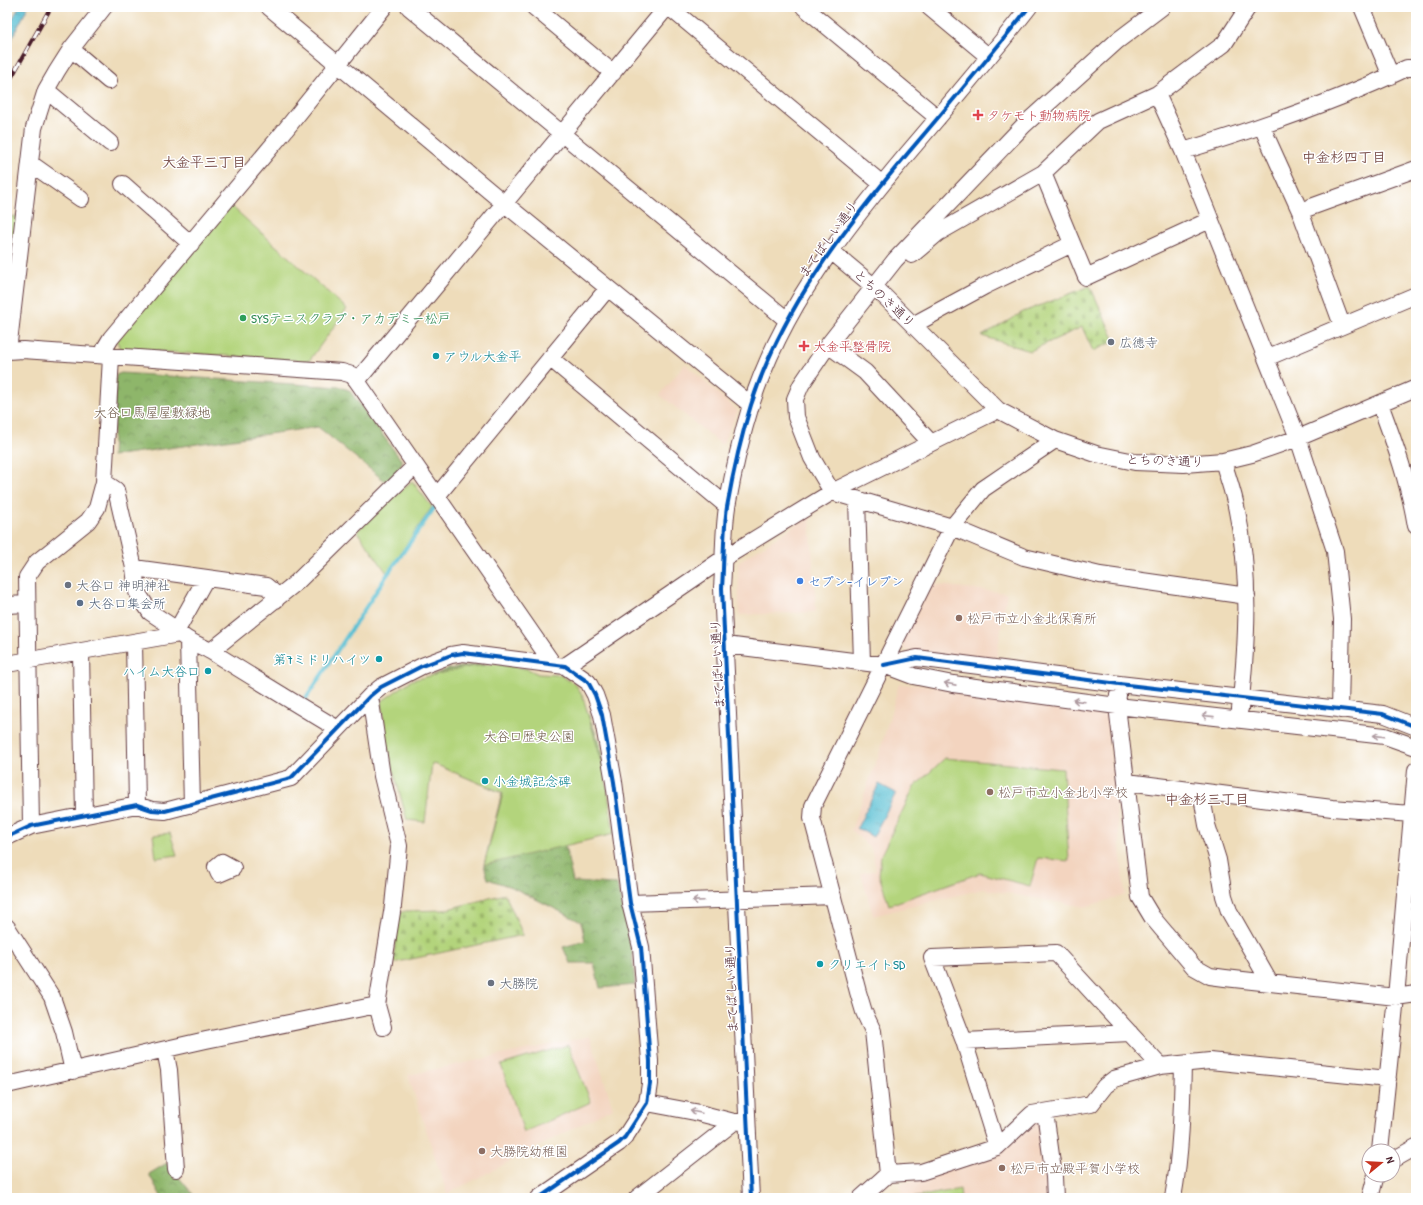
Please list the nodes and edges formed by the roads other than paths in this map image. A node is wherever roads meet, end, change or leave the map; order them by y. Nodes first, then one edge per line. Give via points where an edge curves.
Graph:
1 (104, 7) edge
2 (269, 7) edge
3 (384, 7) edge
4 (409, 7) edge
5 (534, 7) edge
6 (668, 7) edge
7 (804, 7) edge
8 (929, 7) edge
9 (1029, 7) edge
10 (1162, 7) edge
11 (1248, 7) edge
12 (1362, 7) edge
13 (71, 49) junction
14 (990, 57) junction
15 (338, 64) junction
16 (1416, 68) edge
17 (613, 73) junction
18 (1391, 76) junction
19 (109, 81) dead end
20 (46, 90) junction
21 (1157, 94) junction
22 (938, 118) junction
23 (1262, 127) junction
24 (562, 134) junction
25 (110, 143) dead end
26 (1183, 151) junction
27 (30, 162) junction
28 (1416, 169) edge
29 (1043, 173) junction
30 (123, 184) dead end
31 (882, 184) junction
32 (81, 198) dead end
33 (505, 204) junction
34 (1300, 211) junction
35 (1210, 220) junction
36 (191, 244) junction
37 (1072, 244) junction
38 (830, 250) junction
39 (877, 281) junction
40 (608, 288) junction
41 (1416, 295) edge
42 (787, 320) junction
43 (913, 325) junction
44 (1342, 325) junction
45 (828, 345) junction
46 (8, 351) edge
47 (107, 356) junction
48 (550, 358) junction
49 (1266, 358) junction
50 (357, 381) junction
51 (1416, 388) edge
52 (1380, 404) junction
53 (751, 405) junction
54 (998, 410) junction
55 (1298, 438) junction
56 (1055, 440) junction
57 (931, 443) junction
58 (1223, 461) junction
59 (414, 466) junction
60 (104, 482) junction
61 (832, 492) junction
62 (437, 496) junction
63 (857, 499) junction
64 (728, 506) junction
65 (1416, 526) edge
66 (952, 527) junction
67 (724, 558) junction
68 (134, 568) junction
69 (206, 578) junction
70 (1247, 596) junction
71 (276, 600) junction
72 (27, 604) junction
73 (7, 605) edge
74 (181, 634) junction
75 (134, 642) junction
76 (726, 645) junction
77 (211, 651) junction
78 (81, 652) junction
79 (28, 660) junction
80 (862, 662) junction
81 (7, 664) edge
82 (559, 665) junction
83 (884, 665) junction
84 (1119, 684) junction
85 (370, 696) junction
86 (1241, 698) junction
87 (1117, 706) junction
88 (1340, 710) junction
89 (1239, 720) junction
90 (1416, 727) edge
91 (338, 729) junction
92 (1416, 747) edge
93 (1416, 770) edge
94 (1127, 782) junction
95 (1201, 792) junction
96 (137, 805) junction
97 (192, 805) junction
98 (1412, 814) junction
99 (84, 816) junction
100 (31, 826) junction
101 (7, 837) edge
102 (833, 896) junction
103 (736, 899) junction
104 (630, 903) junction
105 (7, 927) edge
106 (12, 944) edge
107 (1270, 983) junction
108 (1416, 994) edge
109 (1396, 997) junction
110 (377, 1005) junction
111 (383, 1027) dead end
112 (1130, 1033) junction
113 (964, 1041) junction
114 (165, 1050) junction
115 (1183, 1064) junction
116 (1160, 1066) junction
117 (73, 1071) junction
118 (1388, 1079) junction
119 (7, 1085) edge
120 (647, 1103) junction
121 (1045, 1112) junction
122 (740, 1122) junction
123 (1381, 1143) edge
124 (997, 1147) junction
125 (1416, 1147) edge
126 (1401, 1155) edge
127 (176, 1169) dead end
128 (888, 1174) junction
129 (1374, 1183) edge
130 (539, 1198) edge
131 (637, 1198) edge
132 (751, 1198) edge
133 (861, 1198) edge
134 (1055, 1198) edge
135 (1173, 1198) edge
136 (1370, 1198) edge

1 - 13 street
2 - 15 street
3 - 15 street
4 - 24 street
5 - 17 street
6 - 17 street
6 - 31 street
7 - 22 street
8 - 14 street
9 - 14 street, まてばしい通り
10 - 39 street via 1117,40 1024,125
11 - 21 street via 1224,44
12 - 18 street
13 - 19 street
13 - 20 street
14 - 22 street, まてばしい通り
15 - 33 street
15 - 36 street
16 - 18 street via 1407,68
17 - 24 street
18 - 23 street
20 - 25 street
20 - 27 street via 34,128
21 - 26 street
21 - 29 street via 1098,121
22 - 31 street, まてばしい通り
23 - 26 street
23 - 34 street
24 - 33 street
24 - 42 street
26 - 35 street
27 - 32 street
27 - 46 street
28 - 34 street
29 - 37 street
29 - 39 street via 938,233
30 - 36 street
31 - 38 street, まてばしい通り
33 - 40 street
33 - 50 street
34 - 44 street
35 - 37 street via 1086,277
35 - 49 street
36 - 47 street via 111,338 105,348
37 - 43 street via 985,286
38 - 39 street, とちのき通り
38 - 42 street, まてばしい通り
39 - 43 street, とちのき通り
39 - 45 street
40 - 48 street
40 - 53 street
41 - 44 street
42 - 53 street, まてばしい通り via 767,362
43 - 54 street, とちのき通り
44 - 49 street
45 - 57 street via 865,372
45 - 61 street via 801,385 795,399 796,417 809,451
46 - 47 street
47 - 50 street via 342,372 352,375
47 - 60 street
48 - 62 street
48 - 64 street
49 - 55 street
50 - 59 street
51 - 52 street, とちのき通り
52 - 55 street, とちのき通り
52 - 65 street via 1401,460
53 - 64 street, まてばしい通り
54 - 56 street, とちのき通り
54 - 57 street
55 - 58 street, とちのき通り
55 - 88 street via 1335,551 1342,619
56 - 58 street, とちのき通り via 1096,454 1135,462 1184,464
56 - 66 street via 983,488
57 - 61 street
58 - 70 street via 1237,511
59 - 62 street
59 - 71 street
60 - 68 street via 116,490
60 - 72 street via 97,508 88,521 37,562 27,577
61 - 63 street
61 - 67 street
62 - 82 street
63 - 66 street
63 - 80 street
64 - 67 street, まてばしい通り
66 - 70 street via 1024,556 1100,575
66 - 83 street
67 - 76 street, まてばしい通り via 722,588
67 - 82 street
68 - 69 street
68 - 74 street via 137,592 144,606
69 - 71 street via 266,586
69 - 74 street
70 - 86 street via 1247,638
71 - 77 street
72 - 73 street
72 - 79 street
74 - 75 street
74 - 77 street
74 - 97 street
75 - 78 street
75 - 96 street
76 - 80 street
76 - 103 street, まてばしい通り
77 - 91 street
78 - 79 street
78 - 99 street
79 - 81 street
79 - 100 street
80 - 83 street
82 - 85 street via 463,653 422,666 381,687
82 - 104 street via 588,682 596,695 602,715
83 - 84 street via 917,658
87 -> 83 street via 953,684 913,676
83 - 102 street via 813,806 812,818
84 - 86 street
84 - 87 street
85 - 91 street
85 - 110 street via 382,776 399,846 393,906
86 - 88 street
86 - 89 street
89 -> 87 street
87 - 94 street
88 - 90 street via 1383,714
92 -> 89 street via 1385,736
91 - 97 street via 291,778
93 - 98 street
94 - 95 street
94 - 107 street via 1140,897 1152,917 1194,967 1210,976
95 - 98 street via 1332,808
95 - 107 street via 1229,911
96 - 97 street via 165,811
96 - 99 street
98 - 109 street
99 - 100 street
100 - 101 street
102 - 103 street
102 - 128 street via 858,992 873,1031
103 -> 104 street
103 - 122 street, まてばしい通り
104 - 120 street via 642,957 650,1061
105 - 106 street
106 - 117 street via 52,997
107 - 109 street
108 - 109 street
109 - 118 street
110 - 111 street
110 - 114 street
112 - 113 street
112 - 113 street via 1056,953 932,958
112 - 116 street
113 - 124 street
114 - 117 street
114 - 127 street via 169,1070
115 - 116 street
115 - 118 street via 1210,1061
115 - 135 street via 1178,1173
116 - 121 street via 1114,1079 1091,1104
117 - 119 street
118 - 123 street
122 -> 120 street
120 - 130 street via 619,1143
121 - 124 street via 1032,1114
121 - 134 street
122 - 131 street
122 - 132 street, まてばしい通り
124 - 128 street via 921,1172
125 - 126 street
128 - 133 street
129 - 136 street

